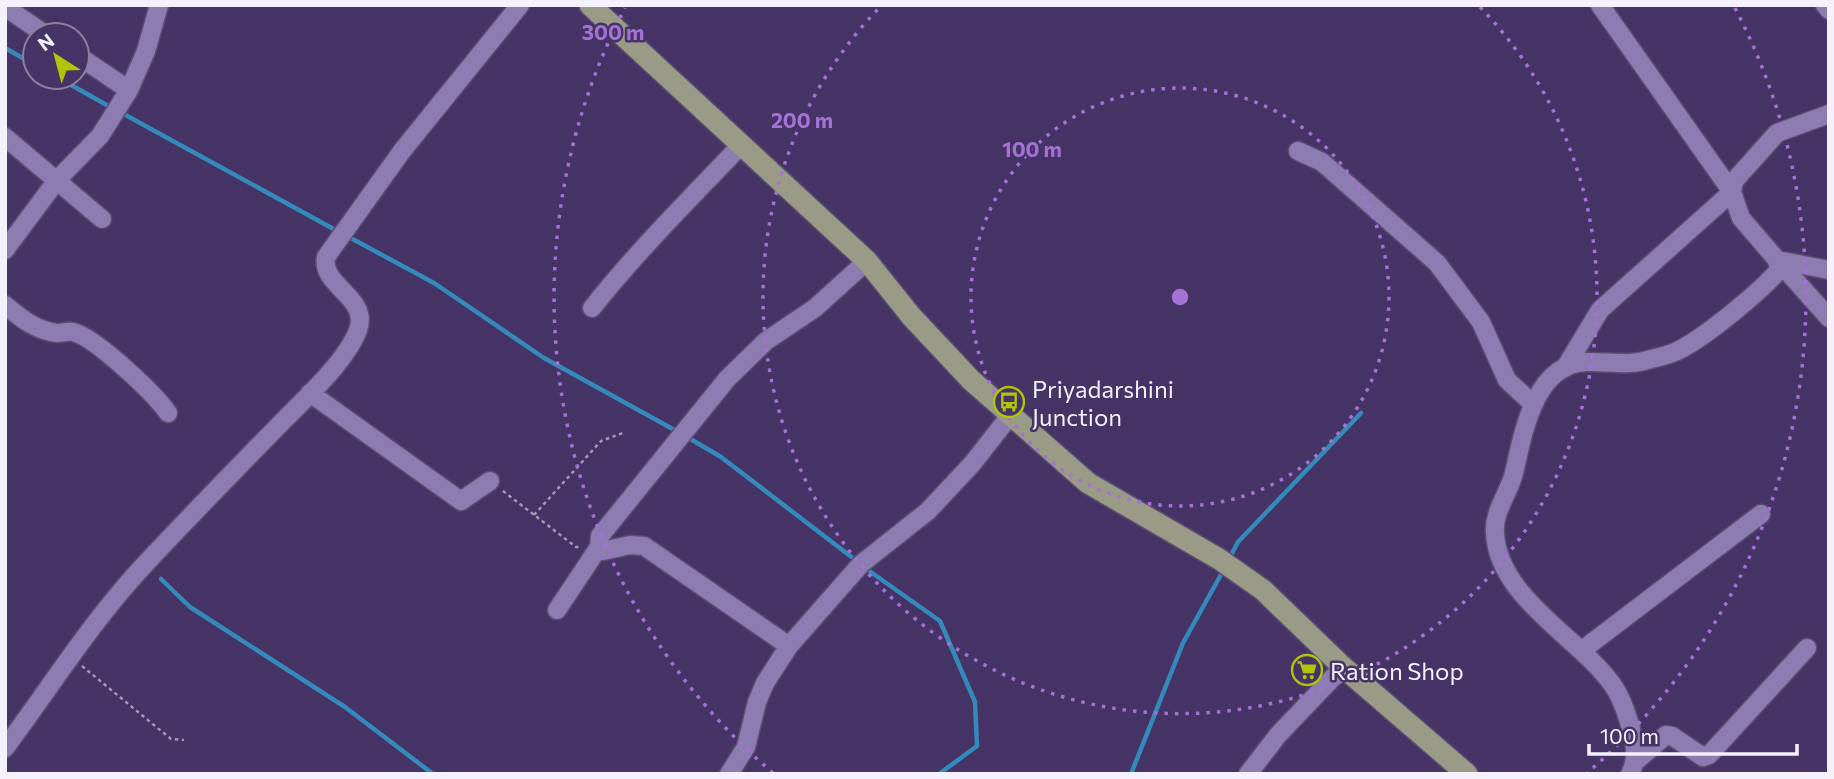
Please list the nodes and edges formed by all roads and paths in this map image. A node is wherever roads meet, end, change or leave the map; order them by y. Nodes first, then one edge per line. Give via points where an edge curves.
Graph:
1 (159, 5) edge
2 (520, 5) edge
3 (590, 5) edge
4 (1600, 5) edge
5 (1825, 5) edge
6 (5, 7) edge
7 (1829, 10) edge
8 (26, 21) edge
9 (91, 64) edge
10 (129, 90) junction
11 (1829, 114) edge
12 (5, 137) edge
13 (741, 145) junction
14 (1298, 151) dead end
15 (57, 180) junction
16 (1732, 192) junction
17 (102, 219) dead end
18 (5, 250) edge
19 (1777, 260) junction
20 (867, 261) junction
21 (1829, 270) edge
22 (5, 305) edge
23 (592, 308) dead end
24 (1829, 318) edge
25 (1564, 368) junction
26 (310, 393) junction
27 (1534, 404) junction
28 (168, 413) dead end
29 (1012, 413) junction
30 (623, 433) dead end
31 (490, 481) joint
32 (534, 514) junction
33 (1761, 514) dead end
34 (599, 547) junction
35 (557, 610) dead end
36 (789, 646) junction
37 (1807, 648) dead end
38 (1581, 651) junction
39 (71, 658) junction
40 (1343, 667) junction
41 (184, 740) dead end
42 (5, 748) edge
43 (1633, 768) edge
44 (729, 774) edge
45 (1248, 774) edge
46 (1467, 774) edge

1 - 10 street
2 - 26 street via 402,151 326,257 324,266 360,314 359,327
3 - 13 main road
4 - 16 street
5 - 7 street
6 - 8 street
9 - 10 street
10 - 15 street via 100,136
11 - 16 street via 1777,133 1734,181
12 - 15 street
13 - 20 main road
13 - 23 street via 626,265
14 - 27 street via 1322,162 1437,263 1480,321 1507,380
15 - 17 street
15 - 18 street
16 - 19 street via 1741,218
16 - 25 street via 1600,310
19 - 21 street
19 - 24 street
19 - 25 street via 1780,265 1775,275 1675,352 1640,362 1583,362
20 - 29 main road via 971,380
20 - 34 street via 815,309 766,341 727,379 603,529
22 - 28 street via 26,323 55,332 74,332 96,345 156,396
25 - 27 street
26 - 31 street via 461,501
26 - 39 street via 146,562 98,617
27 - 38 street via 1494,533 1513,584
29 - 36 street via 928,511 862,564
29 - 40 main road via 1088,482 1220,559 1263,590
30 - 32 path via 601,441
31 - 32 path
32 - 34 path via 576,547
33 - 38 street
34 - 35 street
34 - 36 street via 611,551 644,546
36 - 44 street via 765,684 746,747
37 - 43 street via 1709,755 1703,757 1666,736
38 - 43 street via 1614,686 1629,723
39 - 41 path via 171,739
39 - 42 street
40 - 45 street
40 - 46 main road

